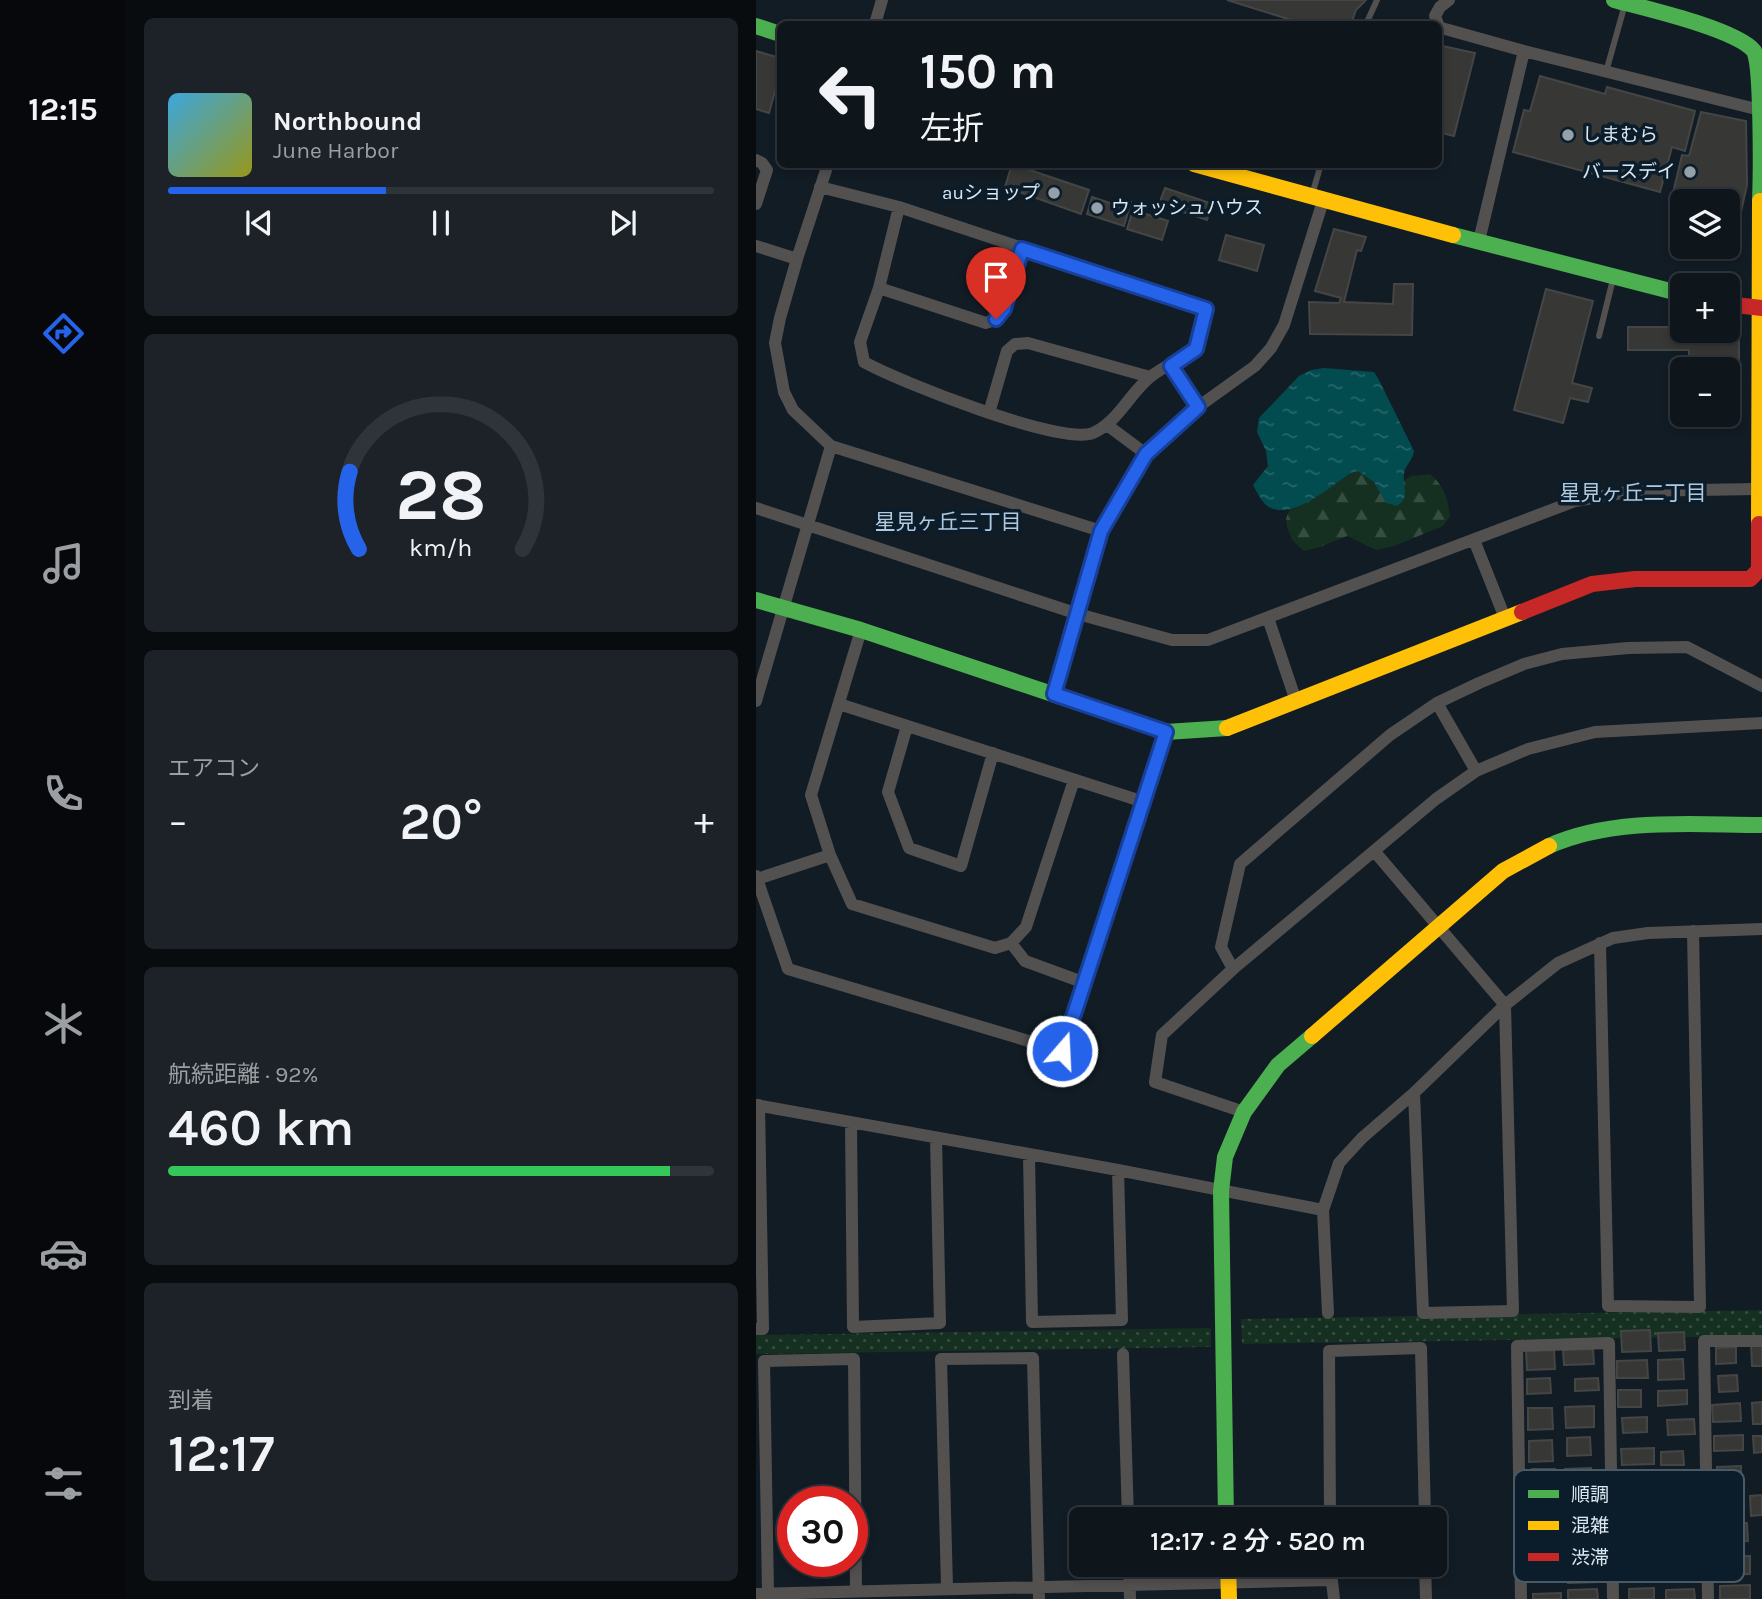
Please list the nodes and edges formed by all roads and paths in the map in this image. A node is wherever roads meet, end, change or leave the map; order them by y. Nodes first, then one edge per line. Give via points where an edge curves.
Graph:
1 (883, 0) edge
2 (1377, 0) edge
3 (1449, 0) edge
4 (1622, 1) edge
5 (876, 21) edge
6 (1367, 21) edge
7 (1436, 21) edge
8 (756, 26) edge
9 (1442, 27) edge
10 (777, 33) edge
11 (1524, 51) junction
12 (1606, 73) junction
13 (1760, 110) junction
14 (756, 160) edge
15 (827, 168) edge
16 (1208, 168) edge
17 (1321, 168) edge
18 (820, 187) junction
19 (1317, 199) junction
20 (756, 204) edge
21 (899, 207) junction
22 (1479, 241) junction
23 (756, 246) edge
24 (1022, 249) junction
25 (797, 259) junction
26 (1614, 277) junction
27 (879, 288) junction
28 (1670, 292) edge
29 (1740, 306) edge
30 (1761, 308) edge
31 (1599, 336) dead end
32 (1171, 366) junction
33 (1150, 377) junction
34 (1761, 386) edge
35 (1198, 407) junction
36 (989, 413) junction
37 (1107, 425) junction
38 (831, 446) junction
39 (1146, 454) junction
40 (1760, 458) edge
41 (1758, 489) junction
42 (756, 508) edge
43 (808, 526) junction
44 (1101, 531) junction
45 (1760, 538) edge
46 (1474, 540) junction
47 (756, 600) edge
48 (781, 609) junction
49 (1078, 614) junction
50 (1268, 618) junction
51 (1505, 618) junction
52 (861, 630) junction
53 (1762, 686) edge
54 (1054, 694) junction
55 (756, 701) edge
56 (1296, 701) junction
57 (1437, 703) junction
58 (839, 704) junction
59 (1762, 723) edge
60 (907, 726) junction
61 (1166, 732) junction
62 (993, 753) junction
63 (1476, 771) junction
64 (1074, 780) junction
65 (1144, 802) junction
66 (1762, 825) edge
67 (1375, 852) junction
68 (830, 855) junction
69 (757, 878) edge
70 (1437, 928) junction
71 (1762, 929) edge
72 (1693, 931) junction
73 (1011, 943) junction
74 (1600, 943) junction
75 (1233, 969) junction
76 (1085, 983) junction
77 (1505, 1005) junction
78 (1414, 1093) junction
79 (757, 1105) edge
80 (1244, 1112) junction
81 (851, 1123) junction
82 (936, 1138) junction
83 (1029, 1155) junction
84 (1118, 1170) junction
85 (1221, 1191) junction
86 (1323, 1210) junction
87 (1328, 1313) dead end
88 (756, 1329) edge
89 (1762, 1341) edge
90 (1123, 1354) dead end
91 (1519, 1470) edge
92 (1611, 1470) edge
93 (1706, 1470) edge
94 (1128, 1507) edge
95 (1226, 1507) edge
96 (1330, 1507) edge
97 (1424, 1507) edge
98 (1129, 1577) edge
99 (1228, 1577) edge
100 (1331, 1577) edge
101 (1425, 1577) edge
102 (1331, 1580) junction
103 (1228, 1582) junction
104 (1129, 1584) junction
105 (947, 1587) junction
106 (856, 1590) junction
107 (1039, 1592) edge
108 (762, 1593) edge
109 (1129, 1599) edge
110 (1229, 1599) edge
111 (1334, 1599) edge
112 (1426, 1599) edge

1 - 5 street
2 - 6 lane
3 - 7 street via 1435,16
4 - 12 lane
4 - 13 street via 1723,33 1750,48 1761,72
8 - 10 street
9 - 11 street
11 - 12 street
11 - 22 street
12 - 13 street
13 - 30 street
14 - 20 street via 768,170
15 - 18 street
16 - 19 street
17 - 19 lane
18 - 21 street
18 - 25 street
19 - 22 street
19 - 35 street via 1284,325 1271,348 1255,366
21 - 24 street
21 - 27 street
22 - 26 street
23 - 25 street
24 - 27 street via 1004,309 986,323
24 - 32 street via 1206,309 1196,349
25 - 38 street via 777,330 778,366 793,410
26 - 28 street
26 - 31 lane
27 - 36 street via 860,342 864,362 888,376
29 - 30 street
30 - 34 street
32 - 33 street
32 - 35 street
33 - 36 street via 1028,343 1015,344 1007,351
33 - 37 street
34 - 40 street
35 - 39 street
36 - 37 street via 1072,436 1091,434
37 - 39 street
38 - 43 street
38 - 44 street
39 - 44 street
40 - 41 street
41 - 45 street
41 - 46 street via 1633,491 1575,501
42 - 43 street
43 - 48 street
43 - 49 street
44 - 49 street
45 - 51 street via 1759,570 1749,579 1635,579 1592,584
46 - 50 street
46 - 51 street
47 - 48 street
48 - 52 street
48 - 55 street
49 - 50 street via 1172,639 1208,639
49 - 54 street
50 - 56 street
51 - 56 street
52 - 54 street
52 - 58 street
53 - 57 street via 1687,647 1628,648 1562,654 1524,664
54 - 61 street
56 - 61 street via 1223,730
57 - 63 street
57 - 75 street via 1390,735 1240,864 1221,947
58 - 60 street
58 - 68 street via 811,795
59 - 63 street via 1595,732 1528,749
60 - 62 street
60 - 62 street via 888,792 909,848 961,866
61 - 65 street
62 - 64 street
63 - 67 street
64 - 65 street
64 - 73 street via 1026,927
65 - 76 street
66 - 70 street via 1630,827 1575,836 1503,871
67 - 70 street
67 - 75 street
68 - 69 street
68 - 73 street via 852,904 995,948
69 - 76 street via 788,969 1062,1051
70 - 77 street
70 - 80 street via 1278,1065
71 - 72 street
72 - 74 street via 1648,933
72 - 74 street via 1700,1307 1608,1306
73 - 76 street via 1025,961
74 - 77 street via 1558,963
75 - 80 street via 1163,1035 1155,1082
77 - 78 street
77 - 78 street via 1513,1311 1423,1313
78 - 86 street via 1339,1163
79 - 81 street
79 - 88 street via 763,1329
80 - 85 street via 1225,1157
81 - 82 street
81 - 82 street via 853,1327 940,1323
82 - 83 street
83 - 84 street
83 - 84 street via 1032,1322 1122,1320
84 - 85 street
85 - 86 street
85 - 95 street
86 - 87 street
89 - 93 street via 1704,1342
90 - 94 street
91 - 92 street via 1517,1346 1609,1343
96 - 97 street via 1329,1351 1421,1349
98 - 104 street
99 - 103 street
100 - 102 street
101 - 112 street
102 - 103 street
102 - 111 street
103 - 104 street
103 - 110 street
104 - 107 street
104 - 109 street
105 - 106 street
105 - 107 street
105 - 107 street via 941,1359 1033,1358
106 - 108 street
106 - 108 street via 854,1359 764,1361

